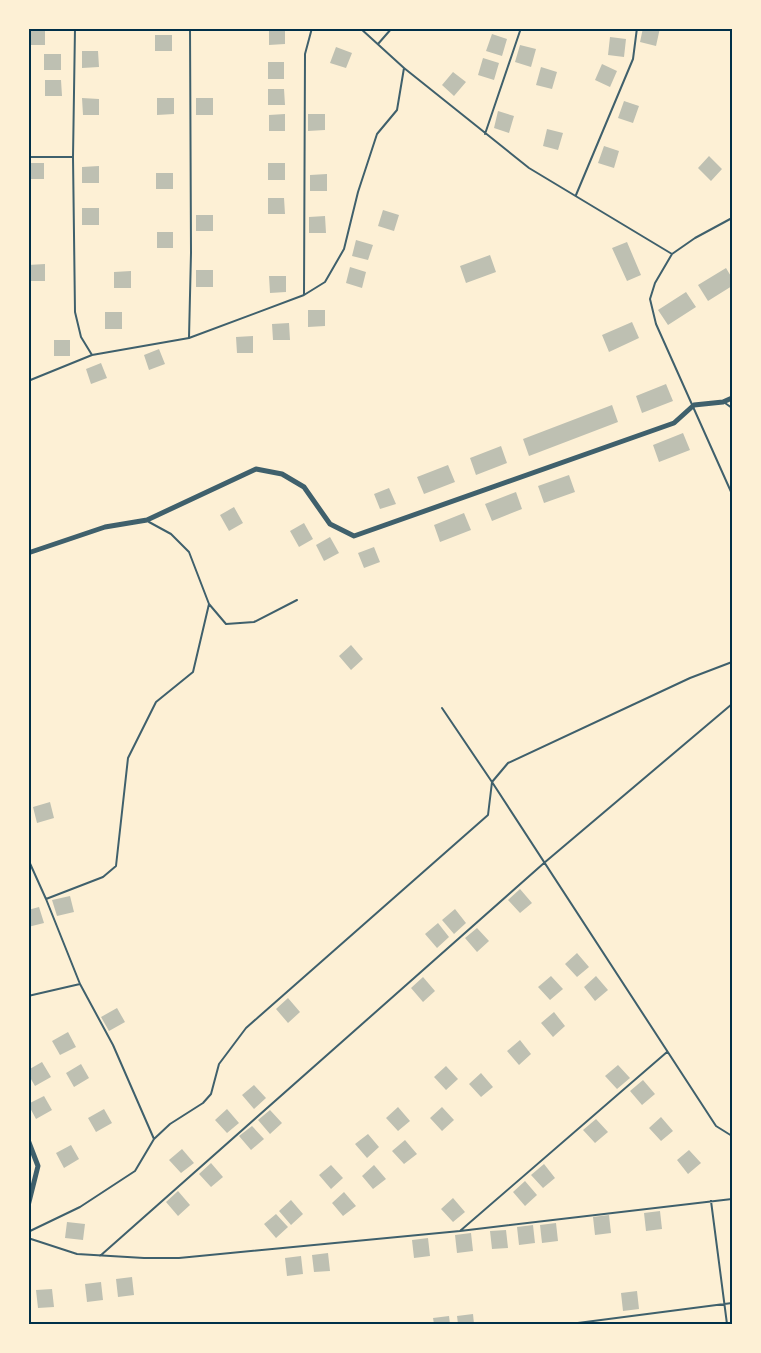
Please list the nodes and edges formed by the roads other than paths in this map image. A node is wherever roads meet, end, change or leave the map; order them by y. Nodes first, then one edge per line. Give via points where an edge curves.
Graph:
1 (75, 28) edge
2 (190, 28) edge
3 (312, 28) edge
4 (360, 28) edge
5 (392, 28) edge
6 (521, 28) edge
7 (638, 28) edge
8 (378, 44) junction
9 (404, 68) junction
10 (485, 134) junction
11 (28, 157) edge
12 (73, 157) junction
13 (576, 195) junction
14 (732, 218) edge
15 (672, 254) junction
16 (304, 295) junction
17 (189, 338) junction
18 (92, 355) junction
19 (28, 381) edge
20 (732, 398) edge
21 (723, 402) junction
22 (694, 405) junction
23 (732, 408) edge
24 (732, 494) edge
25 (147, 520) junction
26 (28, 553) edge
27 (297, 600) dead end
28 (209, 604) junction
29 (732, 663) edge
30 (732, 704) edge
31 (442, 708) dead end
32 (492, 782) junction
33 (28, 859) edge
34 (544, 863) junction
35 (46, 899) junction
36 (80, 984) junction
37 (28, 996) edge
38 (667, 1052) junction
39 (732, 1136) edge
40 (154, 1139) junction
41 (28, 1140) edge
42 (732, 1199) edge
43 (711, 1201) junction
44 (28, 1206) edge
45 (460, 1231) junction
46 (28, 1232) edge
47 (28, 1238) edge
48 (100, 1256) junction
49 (732, 1303) edge
50 (725, 1304) junction
51 (570, 1324) edge
52 (727, 1324) edge

1 - 12 lane
2 - 17 lane
3 - 16 lane via 305,54
4 - 8 lane
5 - 8 lane
6 - 10 lane
7 - 13 lane via 633,59
8 - 9 lane
9 - 10 lane
9 - 16 lane via 397,110 377,134 344,249 326,282
10 - 13 lane via 529,168
11 - 12 lane
12 - 18 lane via 75,312 81,337
13 - 15 lane
14 - 15 lane
15 - 22 lane via 650,299 656,324
16 - 17 lane
17 - 18 lane
18 - 19 lane
20 - 21 street
21 - 22 street
21 - 23 lane
22 - 24 lane
22 - 25 street via 674,423 354,536 330,524 304,487 282,474 256,469
25 - 26 street via 105,527
25 - 28 lane via 171,534 189,552
27 - 28 lane via 254,622 226,624
28 - 35 lane via 193,672 156,702 128,758 116,866 104,878
29 - 32 lane via 690,678 508,763
30 - 34 lane
31 - 32 lane
32 - 34 lane
32 - 40 lane via 488,815 246,1029 219,1064 210,1094 203,1103
33 - 35 lane
34 - 38 lane
34 - 48 lane
35 - 36 lane
36 - 37 lane
36 - 40 lane via 113,1045
38 - 39 lane via 716,1126
38 - 45 lane
40 - 46 lane via 135,1171 80,1207
41 - 44 street via 38,1166
42 - 43 lane
43 - 45 lane
43 - 50 lane
45 - 48 lane via 179,1258
47 - 48 lane via 77,1254
49 - 50 lane
50 - 51 lane
50 - 52 lane

